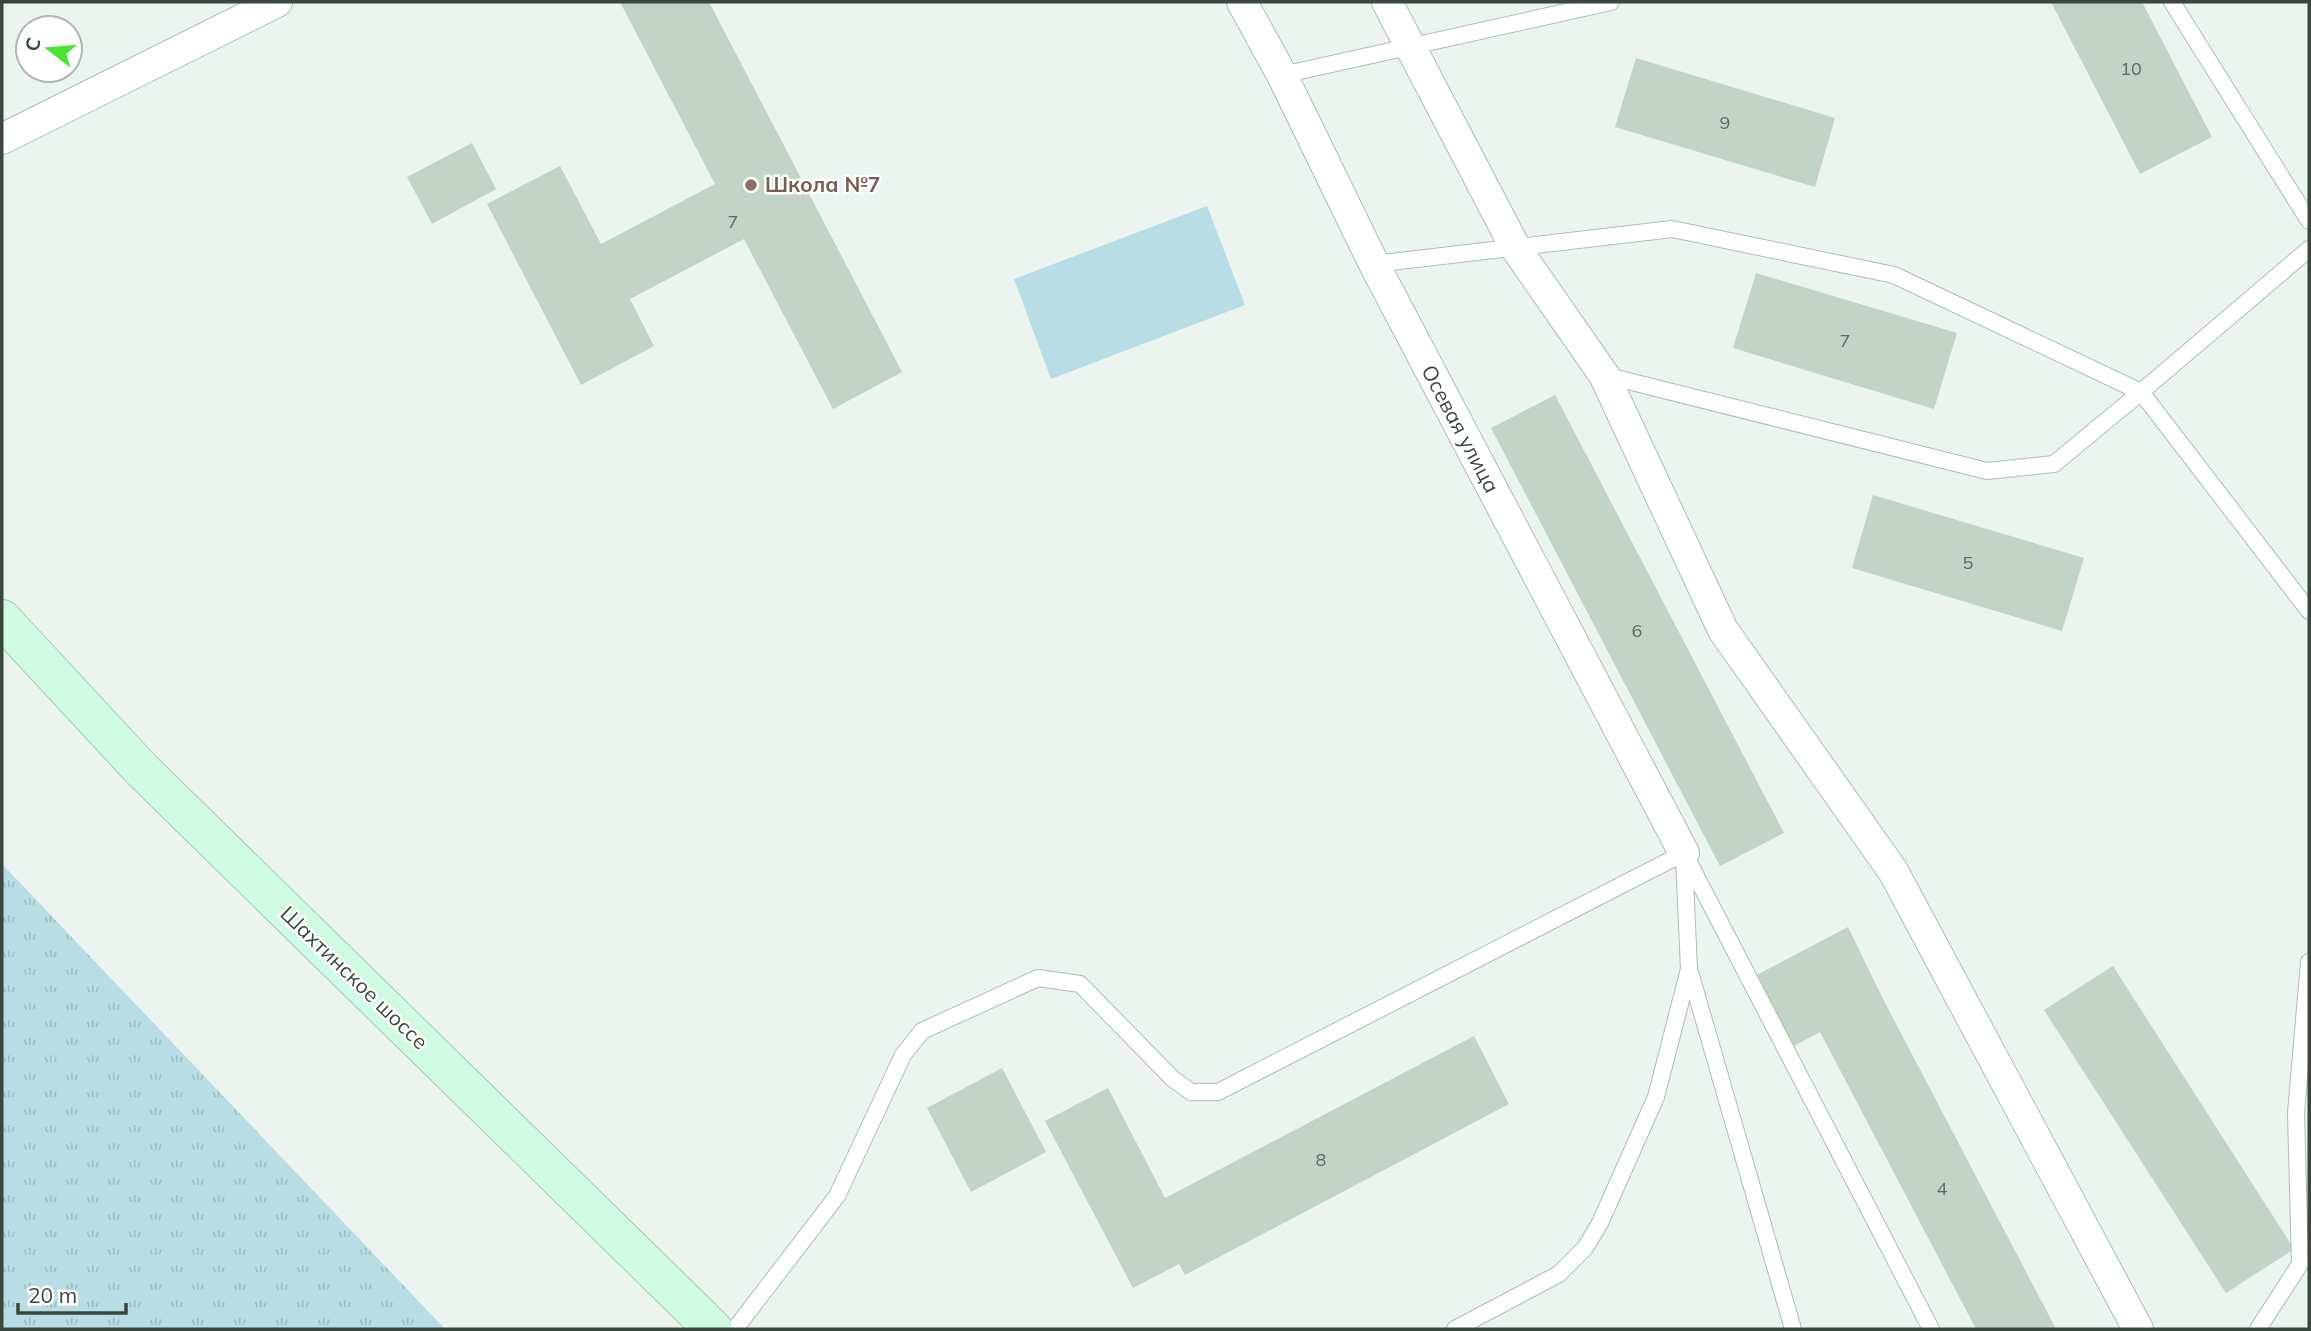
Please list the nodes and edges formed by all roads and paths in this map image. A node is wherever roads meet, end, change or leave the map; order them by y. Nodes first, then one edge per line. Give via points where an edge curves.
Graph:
1 (277, 2) edge
2 (1242, 2) edge
3 (1387, 2) edge
4 (1611, 2) edge
5 (2172, 2) edge
6 (1410, 47) junction
7 (1282, 75) junction
8 (2, 139) edge
9 (2309, 221) edge
10 (1515, 247) junction
11 (2309, 249) edge
12 (1374, 264) junction
13 (1604, 374) junction
14 (2141, 392) junction
15 (2309, 611) edge
16 (2, 619) edge
17 (1684, 853) junction
18 (2309, 962) edge
19 (1689, 970) junction
20 (713, 1329) edge
21 (735, 1329) edge
22 (1455, 1329) edge
23 (1793, 1329) edge
24 (1931, 1329) edge
25 (2138, 1329) edge
26 (2259, 1329) edge

1 - 8 street
2 - 7 street, Осевая улица
3 - 6 street
4 - 6 lane
5 - 9 lane
6 - 7 lane
6 - 10 street
7 - 12 street, Осевая улица
10 - 12 lane
10 - 13 street
10 - 14 lane via 1672,229 1894,275
11 - 14 lane
12 - 17 street, Осевая улица
13 - 14 lane via 1987,471 2054,464
13 - 25 street via 1723,630 1894,871
14 - 15 lane
16 - 20 main road, Шахтинское шоссе via 142,770
17 - 19 lane
17 - 21 lane via 1218,1092 1191,1092 1080,984 1059,979 1038,978 922,1031 903,1055 837,1196
17 - 24 lane
18 - 26 lane via 2297,1113 2301,1264
19 - 22 lane via 1656,1097 1585,1248 1559,1274
19 - 23 lane

